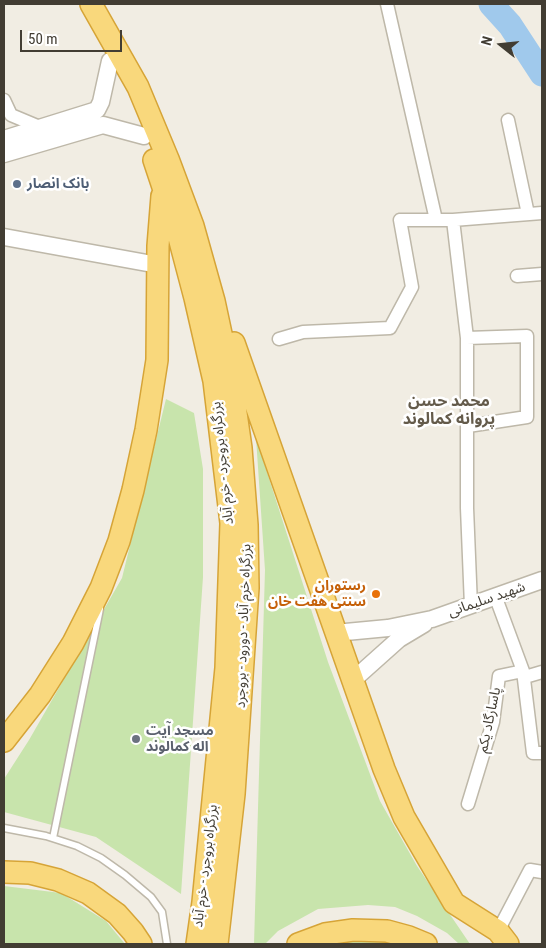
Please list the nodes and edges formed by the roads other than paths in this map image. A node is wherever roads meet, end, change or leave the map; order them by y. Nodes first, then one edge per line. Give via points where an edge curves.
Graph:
1 (81, 4) edge
2 (91, 4) edge
3 (387, 4) edge
4 (110, 61) junction
5 (4, 100) edge
6 (508, 120) dead end
7 (42, 128) junction
8 (144, 136) junction
9 (4, 139) edge
10 (4, 154) edge
11 (163, 188) junction
12 (542, 213) edge
13 (528, 214) junction
14 (436, 220) junction
15 (453, 220) junction
16 (192, 226) junction
17 (4, 237) edge
18 (158, 265) junction
19 (542, 274) edge
20 (517, 276) dead end
21 (467, 338) junction
22 (279, 339) dead end
23 (468, 426) junction
24 (108, 571) junction
25 (542, 580) edge
26 (496, 598) junction
27 (471, 606) junction
28 (432, 619) junction
29 (335, 632) junction
30 (542, 672) edge
31 (524, 674) junction
32 (352, 681) junction
33 (4, 741) edge
34 (542, 753) edge
35 (468, 804) dead end
36 (4, 828) edge
37 (53, 838) junction
38 (4, 872) edge
39 (542, 872) edge
40 (503, 937) edge
41 (141, 944) edge
42 (167, 944) edge
43 (197, 944) edge
44 (217, 944) edge
45 (298, 944) edge
46 (426, 944) edge

1 - 4 highway, بزرگراه بروجرد - خرم آباد
2 - 16 highway, بزرگراه خرم آباد - دورود - بروجرد via 138,87
3 - 14 street
4 - 7 street via 97,110
4 - 8 highway, بزرگراه بروجرد - خرم آباد
5 - 7 street via 12,115
6 - 13 street
7 - 9 street
8 - 10 street via 103,125
8 - 11 highway, بزرگراه بروجرد - خرم آباد
11 - 18 highway
11 - 43 highway, بزرگراه بروجرد - خرم آباد via 193,289 214,381 231,523 226,668
12 - 13 street
13 - 15 street
14 - 15 street
14 - 22 street via 400,220 412,287 390,328 303,332
15 - 21 street
16 - 29 highway
16 - 44 highway, بزرگراه خرم آباد - دورود - بروجرد via 214,301 232,385 247,526 248,588 243,674 234,794
17 - 18 street
18 - 24 highway via 157,360 146,430 133,490
19 - 20 street
21 - 23 street
21 - 23 street via 528,336 526,417
23 - 27 street
24 - 33 highway via 73,643 40,695
24 - 37 lane
25 - 26 street, شهید سلیمانی
26 - 27 street, شهید سلیمانی
26 - 31 street
27 - 28 street, شهید سلیمانی
28 - 29 street, شهید سلیمانی via 388,628
28 - 32 street, شهید سلیمانی via 399,639
29 - 32 highway
30 - 31 street
31 - 34 street via 533,753
31 - 35 street, پاسارگاد یکم via 499,676 493,722
32 - 40 highway via 404,817 429,860 454,902
36 - 37 lane
37 - 42 lane via 101,858 151,897 162,912
38 - 41 highway via 30,873 58,880 88,893 117,914
39 - 40 street via 530,870
45 - 46 highway via 325,934 353,930 387,931

